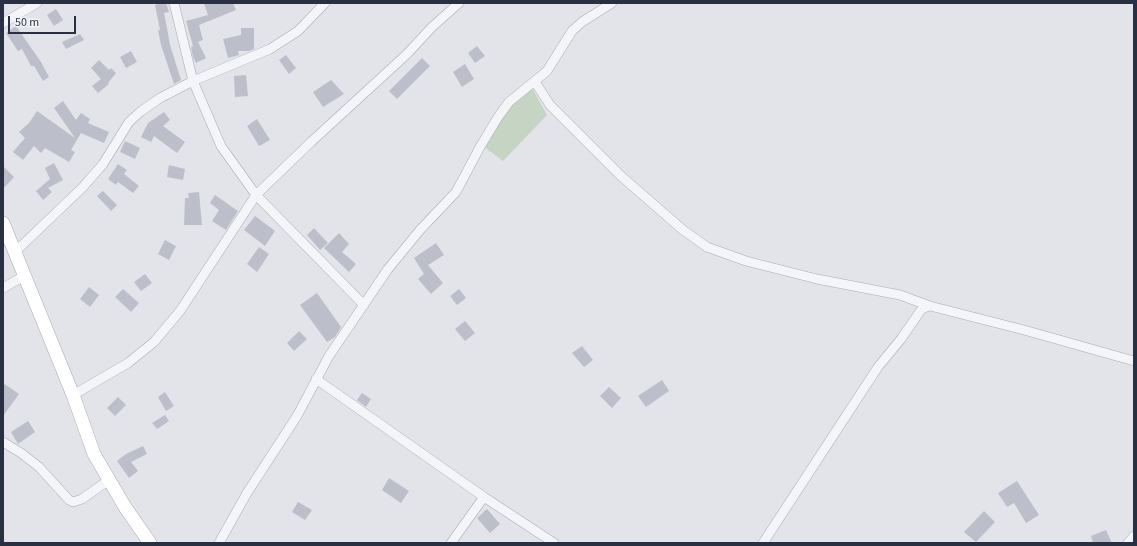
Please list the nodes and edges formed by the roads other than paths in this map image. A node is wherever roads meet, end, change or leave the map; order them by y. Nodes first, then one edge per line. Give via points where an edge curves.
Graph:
1 (37, 3) edge
2 (174, 3) edge
3 (325, 3) edge
4 (459, 3) edge
5 (612, 3) edge
6 (3, 23) edge
7 (193, 81) junction
8 (535, 82) junction
9 (256, 195) junction
10 (3, 223) edge
11 (15, 252) junction
12 (24, 276) junction
13 (3, 288) edge
14 (364, 305) junction
15 (930, 306) junction
16 (1134, 361) edge
17 (316, 380) junction
18 (73, 395) junction
19 (3, 442) edge
20 (110, 480) junction
21 (484, 497) junction
22 (1134, 536) edge
23 (150, 543) edge
24 (219, 543) edge
25 (451, 543) edge
26 (554, 543) edge
27 (763, 543) edge
28 (1128, 543) edge

1 - 6 street
2 - 7 street
3 - 7 street via 298,31 270,48
4 - 9 street
5 - 8 street via 572,31 547,71
7 - 9 street via 221,146
7 - 11 street via 160,98 129,122 103,164 83,187
8 - 14 street via 509,102 456,192 397,258
8 - 15 street via 550,105 621,176 683,230 707,247 746,261 818,279 900,295
9 - 14 street
9 - 18 street via 180,311 154,342 128,363
10 - 11 street
11 - 12 street
12 - 13 street
12 - 18 street
14 - 17 street
15 - 16 street
15 - 27 street via 921,310 878,367
17 - 21 street
17 - 24 street via 297,416 247,493
18 - 20 street via 94,454
19 - 20 street via 39,467 73,502 82,499
20 - 23 street
21 - 25 street
21 - 26 street
22 - 28 street

